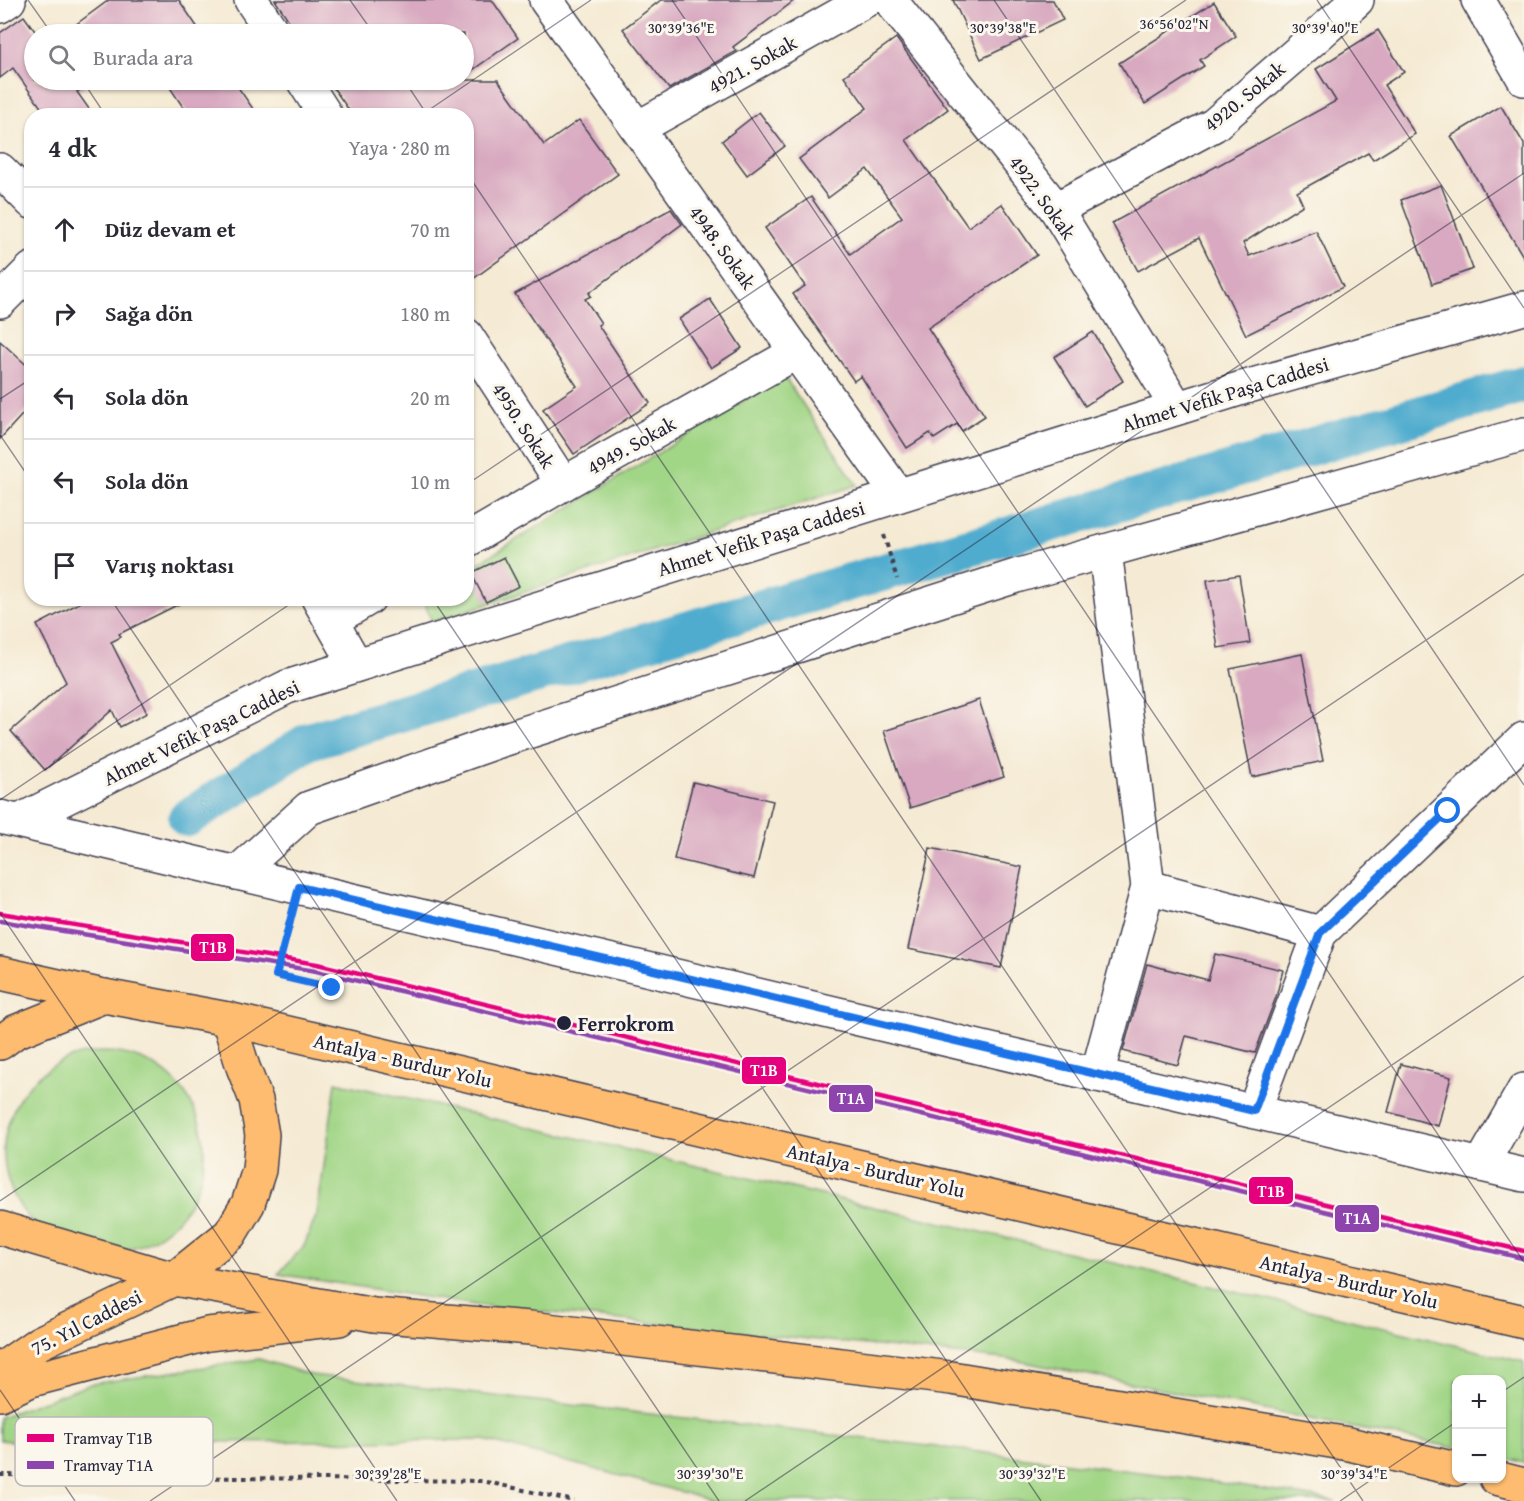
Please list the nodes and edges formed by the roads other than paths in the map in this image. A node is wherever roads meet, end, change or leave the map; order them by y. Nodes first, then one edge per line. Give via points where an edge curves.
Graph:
1 (9, 0) edge
2 (252, 0) edge
3 (546, 0) edge
4 (866, 0) edge
5 (890, 0) edge
6 (1357, 0) edge
7 (1478, 0) edge
8 (0, 6) edge
9 (268, 24) edge
10 (1524, 79) edge
11 (309, 90) edge
12 (321, 108) edge
13 (638, 128) junction
14 (0, 170) edge
15 (24, 194) edge
16 (1056, 209) junction
17 (24, 276) edge
18 (0, 301) edge
19 (1524, 308) edge
20 (474, 347) edge
21 (797, 352) junction
22 (1177, 408) junction
23 (1524, 434) edge
24 (562, 484) junction
25 (898, 495) junction
26 (474, 536) edge
27 (1105, 550) junction
28 (325, 609) edge
29 (356, 665) junction
30 (1524, 740) edge
31 (9, 819) edge
32 (237, 873) junction
33 (1148, 887) junction
34 (1320, 933) junction
35 (0, 972) edge
36 (104, 996) junction
37 (228, 1019) junction
38 (0, 1043) edge
39 (1097, 1074) junction
40 (1524, 1090) edge
41 (1254, 1111) junction
42 (1480, 1165) junction
43 (1524, 1175) edge
44 (0, 1228) edge
45 (174, 1279) junction
46 (374, 1315) junction
47 (1524, 1322) edge
48 (0, 1370) edge
49 (0, 1394) edge
50 (1452, 1468) edge
51 (1506, 1481) edge
52 (1524, 1485) edge

1 - 8 street
2 - 9 street
3 - 13 street, 4948. Sokak
4 - 13 street, 4921. Sokak
5 - 16 street, 4922. Sokak
6 - 16 street, 4920. Sokak via 1214,124
7 - 10 street
11 - 12 street
13 - 21 street, 4948. Sokak
14 - 15 street
16 - 22 street, 4922. Sokak
17 - 18 street
19 - 22 street, Ahmet Vefik Paşa Caddesi
20 - 24 street, 4950. Sokak
21 - 24 street, 4949. Sokak
21 - 25 street, 4948. Sokak
22 - 25 street, Ahmet Vefik Paşa Caddesi
23 - 27 street
24 - 26 street, 4949. Sokak
25 - 29 street, Ahmet Vefik Paşa Caddesi
27 - 32 street via 502,740 309,808
27 - 33 street
28 - 29 street
29 - 31 street, Ahmet Vefik Paşa Caddesi via 286,687
30 - 34 street
31 - 32 street
32 - 39 street
33 - 34 street
33 - 39 street
34 - 41 street
35 - 36 main road
36 - 37 main road, Antalya - Burdur Yolu
36 - 38 main road via 15,1032
37 - 45 main road, 75. Yıl Caddesi via 256,1100 262,1135 259,1170 248,1204 230,1234
37 - 47 main road, Antalya - Burdur Yolu
39 - 41 street
40 - 42 street
41 - 42 street
42 - 43 street
44 - 45 main road
45 - 46 main road
45 - 48 main road, 75. Yıl Caddesi via 39,1343
46 - 49 main road via 207,1334 31,1380
46 - 50 main road via 530,1328 951,1378 1349,1444
51 - 52 main road

